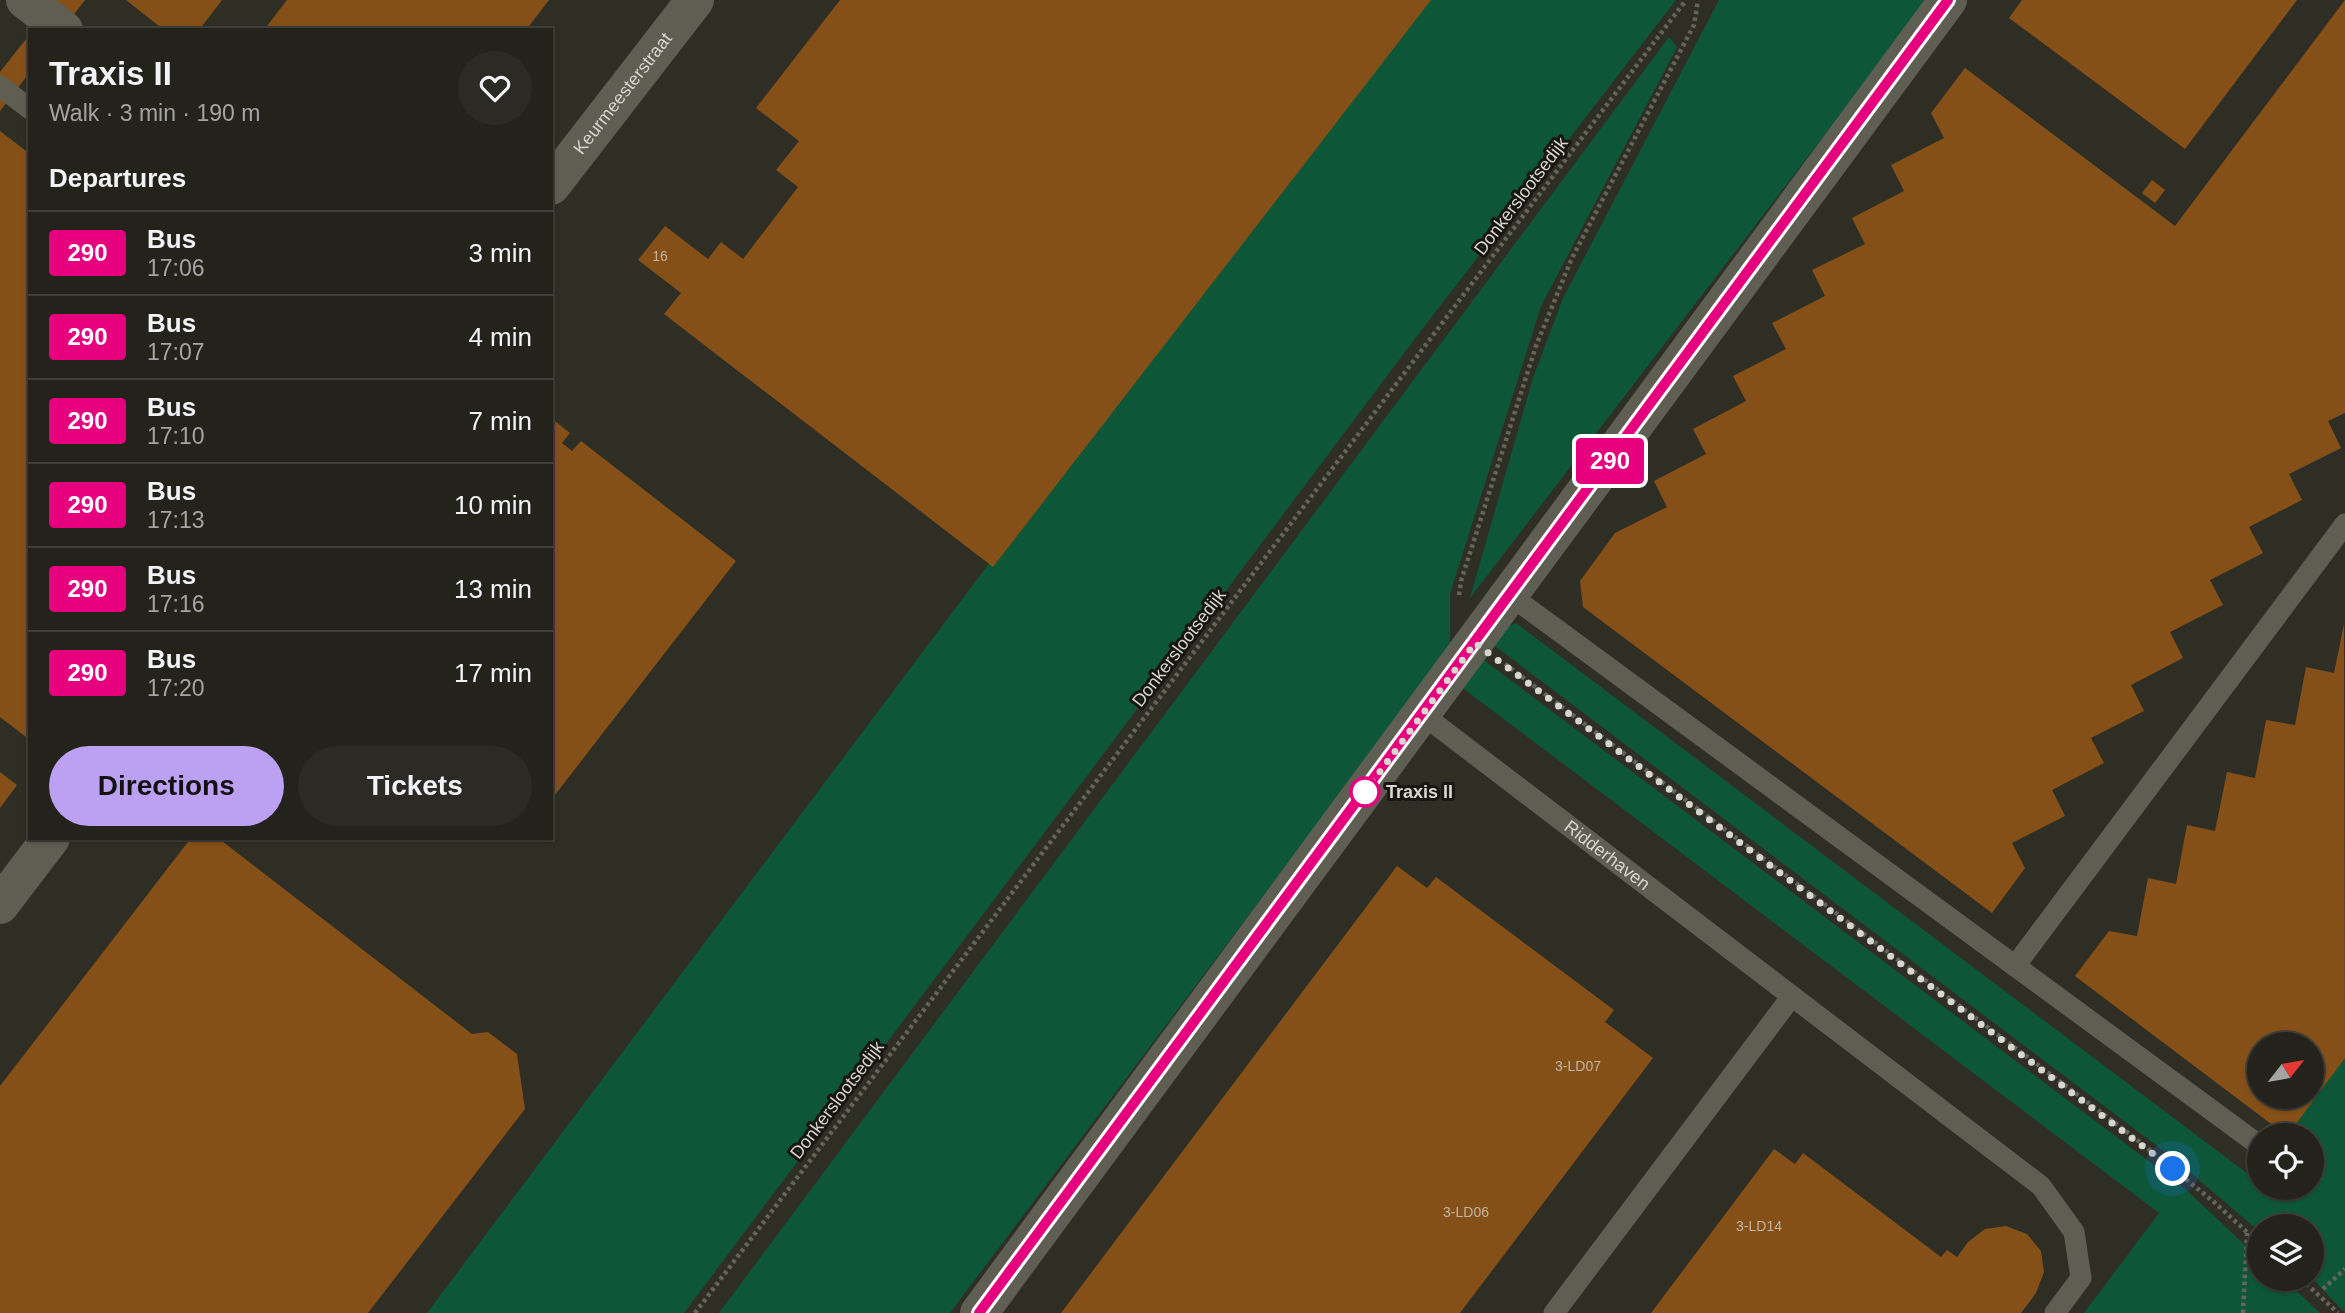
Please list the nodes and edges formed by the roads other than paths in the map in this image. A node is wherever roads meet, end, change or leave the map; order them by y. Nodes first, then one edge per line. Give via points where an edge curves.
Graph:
1 (25, 0) edge
2 (695, 0) edge
3 (1948, 0) edge
4 (61, 28) edge
5 (0, 86) edge
6 (28, 107) edge
7 (553, 183) edge
8 (2345, 524) edge
9 (1511, 596) junction
10 (1422, 714) junction
11 (49, 840) edge
12 (0, 905) edge
13 (2015, 966) junction
14 (1791, 996) junction
15 (2247, 1136) edge
16 (979, 1313) edge
17 (1554, 1313) edge
18 (2055, 1313) edge

1 - 4 street
2 - 7 street, Keurmeesterstraat
3 - 9 street
5 - 6 lane
8 - 13 lane
9 - 10 street
9 - 13 lane
10 - 14 lane, Ridderhaven
10 - 16 street
11 - 12 street
13 - 15 lane
14 - 17 lane
14 - 18 lane, Ridderhaven via 2041,1186 2074,1232 2081,1278

